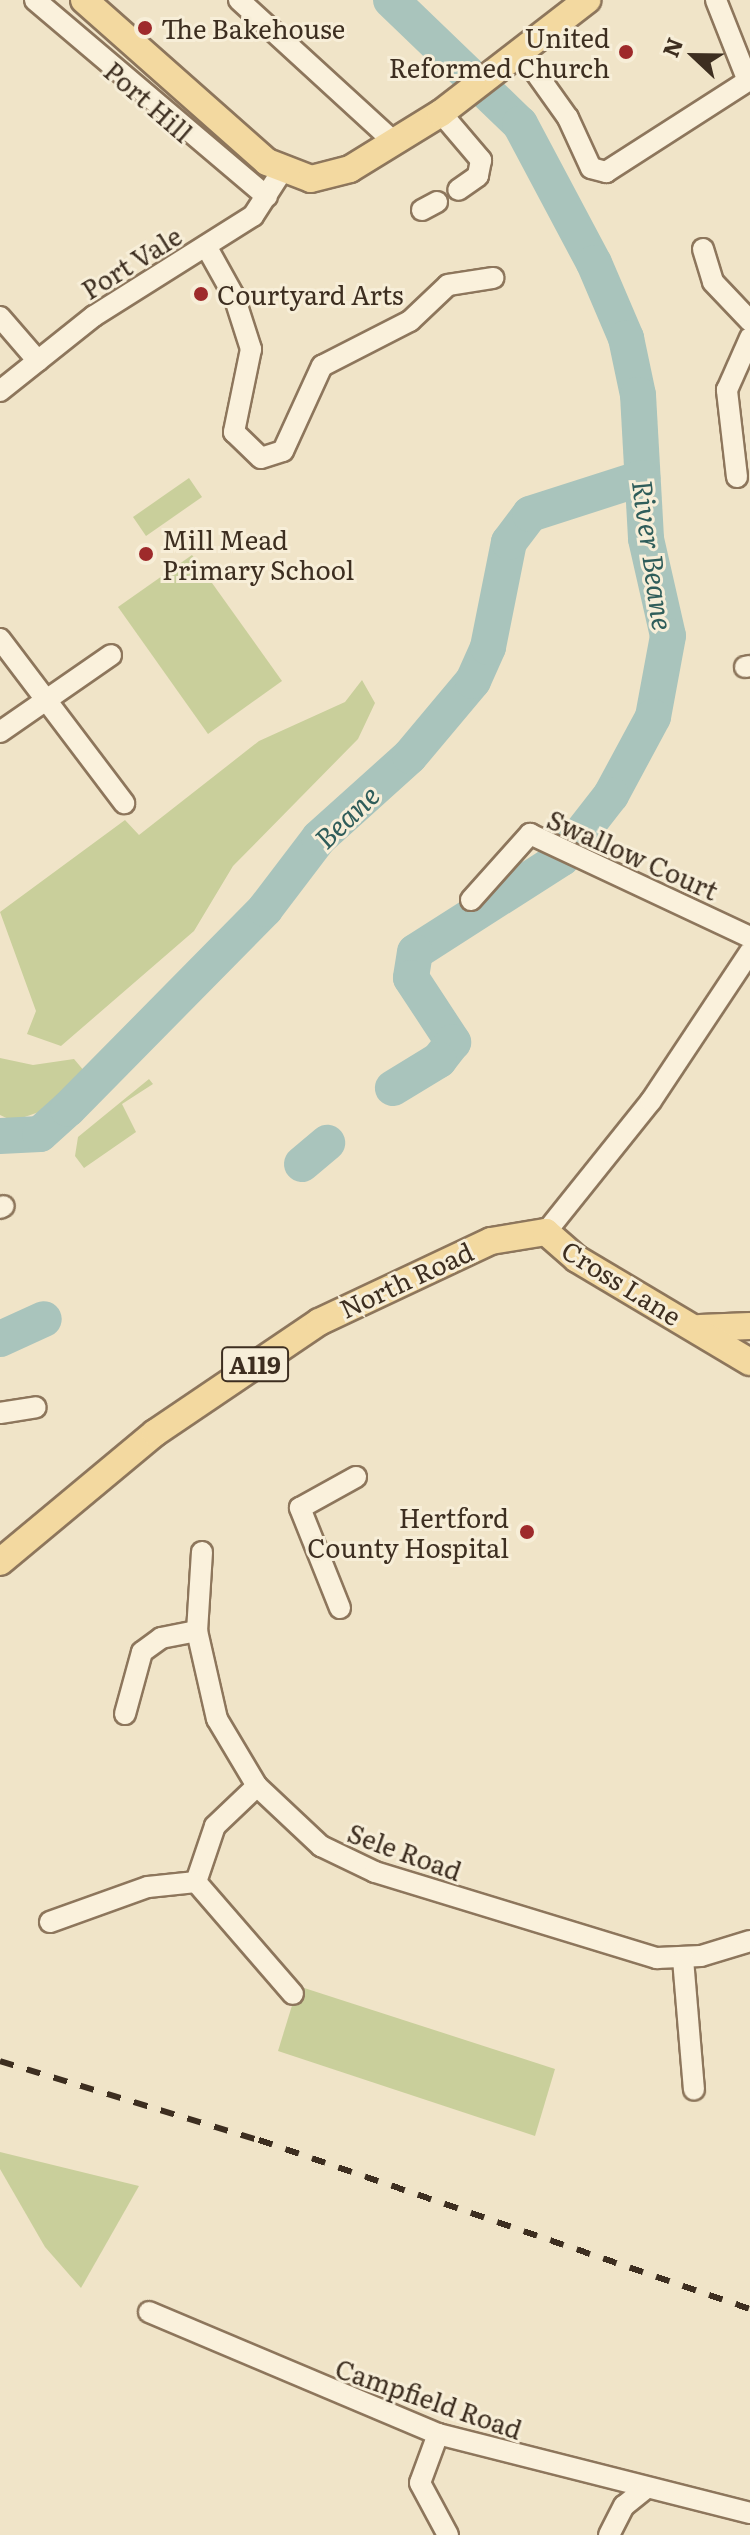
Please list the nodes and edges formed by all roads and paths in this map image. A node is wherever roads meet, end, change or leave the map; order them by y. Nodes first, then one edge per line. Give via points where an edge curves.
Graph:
1 (35, 0) edge
2 (84, 0) edge
3 (239, 0) edge
4 (587, 0) edge
5 (721, 8) edge
6 (521, 52) junction
7 (449, 107) junction
8 (395, 143) junction
9 (282, 171) junction
10 (458, 190) dead end
11 (267, 197) junction
12 (206, 246) junction
13 (703, 249) dead end
14 (493, 278) dead end
15 (0, 317) edge
16 (750, 321) edge
17 (750, 338) edge
18 (38, 361) junction
19 (0, 391) edge
20 (737, 477) dead end
21 (0, 639) edge
22 (111, 655) dead end
23 (47, 699) junction
24 (0, 732) edge
25 (124, 803) dead end
26 (471, 900) dead end
27 (750, 937) edge
28 (750, 952) edge
29 (546, 1232) junction
30 (750, 1326) edge
31 (700, 1328) junction
32 (750, 1362) edge
33 (36, 1407) dead end
34 (0, 1413) edge
35 (356, 1477) dead end
36 (202, 1552) dead end
37 (0, 1562) edge
38 (340, 1608) dead end
39 (197, 1631) junction
40 (125, 1714) dead end
41 (257, 1786) junction
42 (196, 1882) junction
43 (50, 1922) dead end
44 (750, 1941) edge
45 (683, 1959) junction
46 (293, 1994) dead end
47 (694, 2090) dead end
48 (149, 2312) dead end
49 (438, 2434) junction
50 (644, 2490) junction
51 (750, 2513) edge
52 (448, 2535) edge
53 (609, 2535) edge

1 - 11 street, Port Hill
2 - 9 main road, Port Hill
3 - 8 street
4 - 6 main road
5 - 6 street via 748,81 606,172 591,168 568,118
6 - 7 main road
7 - 8 main road
7 - 10 street via 481,160 478,176
8 - 9 main road via 323,178
9 - 11 street, Port Vale
11 - 12 street, Port Vale via 253,216
12 - 14 street via 234,296 251,349 234,432 261,458 283,451 322,366 410,321 448,285
12 - 18 street, Port Vale via 94,316
13 - 16 street via 713,282
15 - 18 street
17 - 20 street via 727,390
18 - 19 street, Port Vale
21 - 23 street
22 - 23 street
23 - 24 street
23 - 25 street
26 - 27 street, Swallow Court via 530,834 656,898 685,901
28 - 29 street via 651,1101
29 - 31 main road, Cross Lane via 577,1259
29 - 37 main road, North Road / A119 via 462,1249 319,1322 155,1433
30 - 31 main road, Cross Lane
31 - 32 main road, Cross Lane
33 - 34 street
35 - 38 street via 300,1508
36 - 39 street, Sele Road
39 - 40 street via 161,1638 142,1652
39 - 41 street, Sele Road via 217,1719
41 - 42 street via 211,1832
41 - 45 street, Sele Road via 321,1846 353,1864 640,1954
42 - 43 street via 148,1887
42 - 46 street
44 - 45 street, Sele Road
45 - 47 street
48 - 49 street, Campfield Road
49 - 50 street, Campfield Road
49 - 52 street via 420,2483
50 - 51 street, Campfield Road
50 - 53 street via 624,2506

